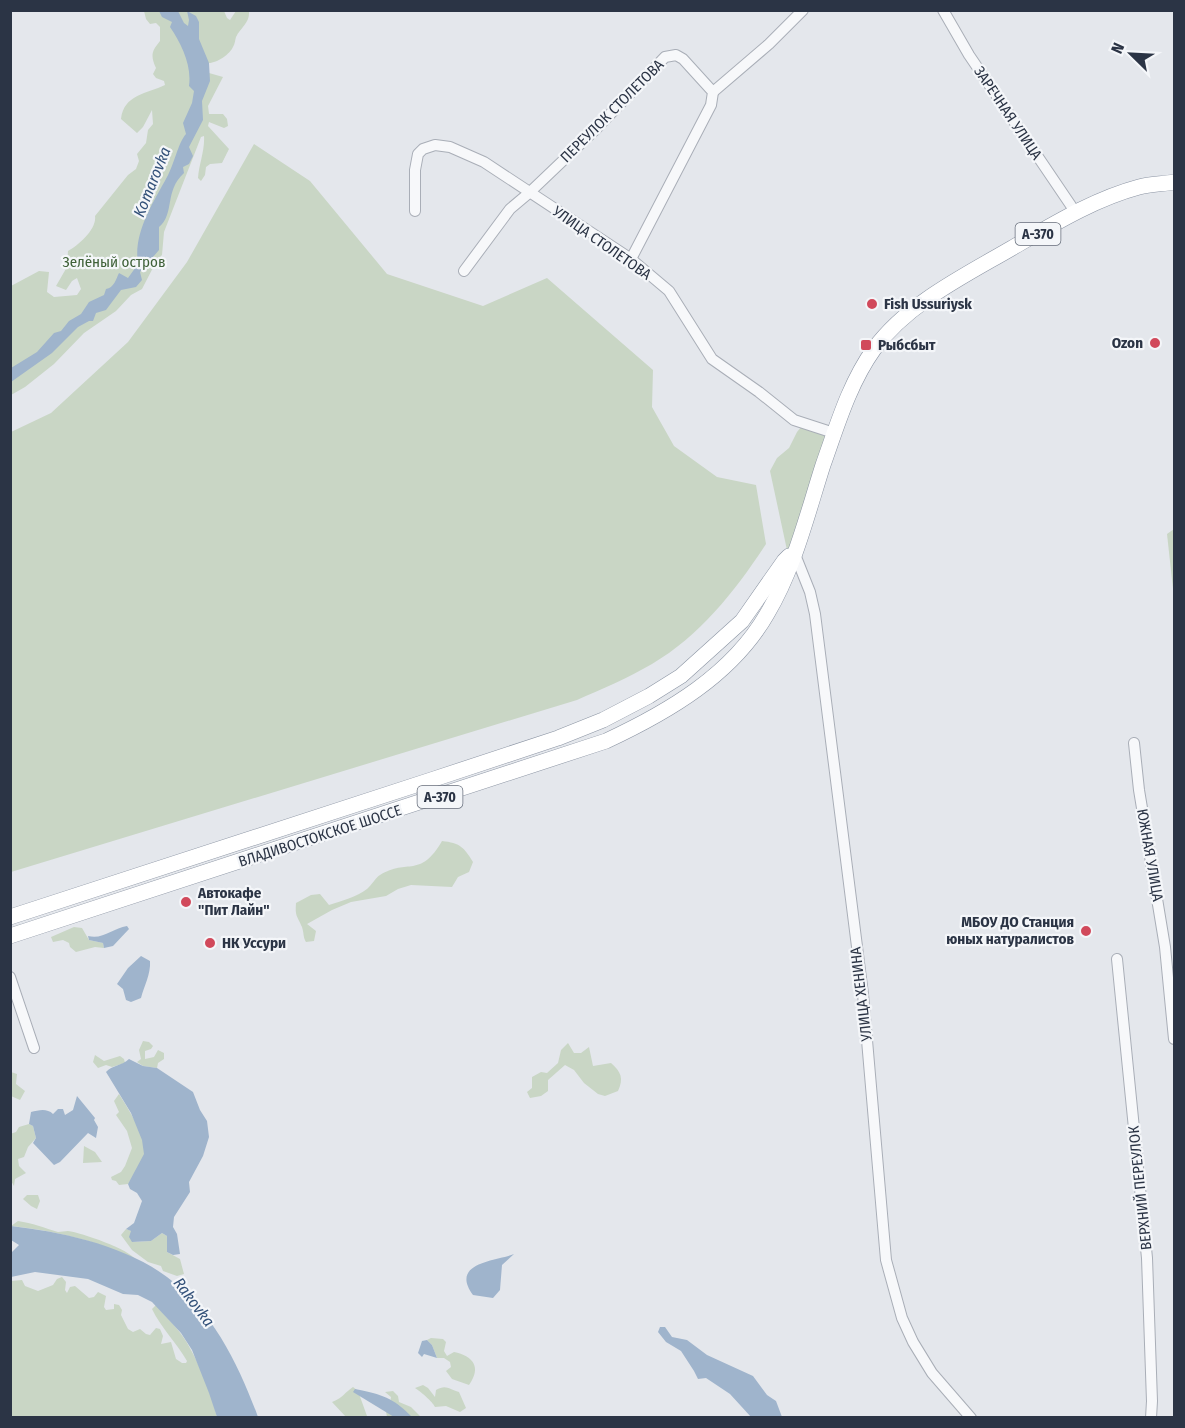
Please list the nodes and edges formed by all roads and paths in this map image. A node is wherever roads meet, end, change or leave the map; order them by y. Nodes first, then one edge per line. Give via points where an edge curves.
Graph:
1 (803, 10) edge
2 (943, 10) edge
3 (713, 92) junction
4 (1174, 182) edge
5 (530, 193) junction
6 (415, 210) dead end
7 (1076, 213) junction
8 (631, 259) junction
9 (464, 271) dead end
10 (834, 433) junction
11 (794, 552) junction
12 (574, 731) junction
13 (1134, 743) dead end
14 (582, 749) junction
15 (10, 917) edge
16 (10, 936) edge
17 (1117, 959) dead end
18 (10, 977) edge
19 (1174, 1039) edge
20 (34, 1048) dead end
21 (971, 1418) edge
22 (1151, 1418) edge

1 - 3 street
2 - 7 street, ЗАРЕЧНАЯ УЛИЦА
3 - 5 street, ПЕРЕУЛОК СТОЛЕТОВА via 683,59 676,55 665,57
3 - 8 street via 703,123
4 - 7 highway, ВЛАДИВОСТОКСКОЕ ШОССЕ / А-370 via 1140,187
5 - 6 street, УЛИЦА СТОЛЕТОВА via 475,158 435,145 418,154
5 - 8 street, УЛИЦА СТОЛЕТОВА
5 - 9 street, ПЕРЕУЛОК СТОЛЕТОВА via 510,209
7 - 10 highway, ВЛАДИВОСТОКСКОЕ ШОССЕ / А-370 via 942,290 891,329 862,367
8 - 10 street, УЛИЦА СТОЛЕТОВА via 669,291 712,359 794,420
10 - 11 highway, ВЛАДИВОСТОКСКОЕ ШОССЕ / А-370
11 - 12 highway, ВЛАДИВОСТОКСКОЕ ШОССЕ / А-370 via 742,621 681,676 603,720
11 - 14 highway, ВЛАДИВОСТОКСКОЕ ШОССЕ / А-370 via 767,615 715,675 649,721
11 - 21 street, УЛИЦА ХЕНИНА via 815,614 863,994 886,1260 902,1318 914,1342 932,1373
12 - 14 highway via 585,737
12 - 15 highway, ВЛАДИВОСТОКСКОЕ ШОССЕ / А-370
13 - 19 street, ЮЖНАЯ УЛИЦА via 1165,947
14 - 16 highway, ВЛАДИВОСТОКСКОЕ ШОССЕ / А-370
17 - 22 street, ВЕРХНИЙ ПЕРЕУЛОК via 1147,1258
18 - 20 street

